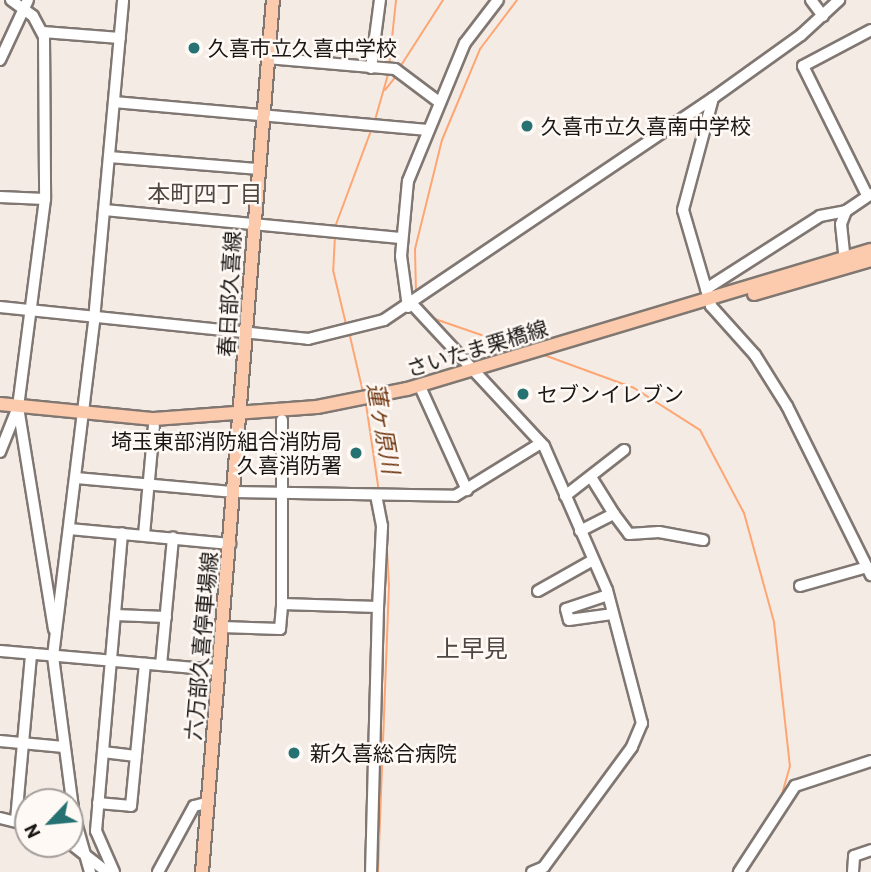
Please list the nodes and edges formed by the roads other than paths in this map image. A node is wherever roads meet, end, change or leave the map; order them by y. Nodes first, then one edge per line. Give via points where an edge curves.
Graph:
1 (11, 0) edge
2 (123, 0) edge
3 (273, 0) edge
4 (380, 0) edge
5 (498, 0) edge
6 (811, 0) edge
7 (839, 0) edge
8 (26, 4) edge
9 (823, 16) junction
10 (871, 30) edge
11 (43, 32) junction
12 (120, 38) junction
13 (267, 58) junction
14 (0, 59) edge
15 (371, 68) junction
16 (713, 98) junction
17 (114, 102) junction
18 (439, 102) junction
19 (261, 116) junction
20 (428, 130) junction
21 (109, 157) junction
22 (257, 169) junction
23 (869, 194) edge
24 (0, 197) edge
25 (45, 199) junction
26 (104, 210) junction
27 (846, 211) junction
28 (252, 223) junction
29 (401, 238) junction
30 (871, 250) edge
31 (871, 260) edge
32 (845, 263) junction
33 (709, 298) junction
34 (410, 305) junction
35 (0, 307) edge
36 (30, 313) junction
37 (94, 320) junction
38 (243, 334) junction
39 (475, 373) junction
40 (422, 391) junction
41 (0, 404) edge
42 (0, 410) edge
43 (18, 411) junction
44 (82, 419) junction
45 (240, 420) junction
46 (282, 420) junction
47 (153, 426) junction
48 (3, 433) edge
49 (541, 443) junction
50 (624, 450) dead end
51 (0, 452) edge
52 (590, 477) junction
53 (76, 478) junction
54 (149, 485) junction
55 (467, 490) junction
56 (234, 492) junction
57 (281, 494) junction
58 (379, 495) junction
59 (565, 496) junction
60 (614, 514) junction
61 (69, 528) junction
62 (580, 531) junction
63 (122, 533) junction
64 (144, 535) junction
65 (173, 538) junction
66 (703, 540) dead end
67 (230, 544) junction
68 (593, 560) junction
69 (869, 571) edge
70 (800, 586) dead end
71 (538, 592) dead end
72 (608, 595) junction
73 (282, 604) junction
74 (379, 607) junction
75 (612, 614) junction
76 (115, 615) junction
77 (166, 617) junction
78 (222, 627) junction
79 (54, 630) junction
80 (0, 651) edge
81 (31, 653) junction
82 (53, 656) junction
83 (111, 661) junction
84 (145, 664) junction
85 (161, 665) junction
86 (218, 670) junction
87 (0, 741) edge
88 (22, 743) junction
89 (64, 747) junction
90 (103, 752) junction
91 (136, 756) junction
92 (871, 761) edge
93 (18, 788) edge
94 (71, 788) edge
95 (98, 803) junction
96 (206, 803) junction
97 (871, 850) edge
98 (84, 851) edge
99 (545, 869) edge
100 (107, 872) edge
101 (114, 872) edge
102 (158, 872) edge
103 (201, 872) edge
104 (370, 872) edge
105 (532, 872) edge
106 (739, 872) edge
107 (853, 872) edge

1 - 8 street
2 - 12 street
3 - 13 main road, 春日部久喜線
4 - 15 street
5 - 18 street via 466,43
6 - 9 street
7 - 9 street
8 - 11 street
8 - 14 street
9 - 16 street
10 - 23 street via 803,66
11 - 12 street
11 - 25 street
12 - 17 street
13 - 15 street
13 - 19 main road, 春日部久喜線
15 - 18 street via 402,72
16 - 33 street via 683,210
16 - 34 street
17 - 19 street
17 - 21 street
18 - 20 street
19 - 20 street
19 - 22 main road, 春日部久喜線
20 - 29 street via 408,181
21 - 22 street
21 - 26 street
22 - 28 main road, 春日部久喜線
23 - 27 street
24 - 25 street
25 - 36 street
26 - 28 street
26 - 37 street
27 - 32 street via 839,232
27 - 33 street via 820,216
28 - 29 street
28 - 38 main road, 春日部久喜線
29 - 34 street
30 - 32 main road, さいたま栗橋線
31 - 32 main road, さいたま栗橋線
32 - 33 main road, さいたま栗橋線
33 - 39 main road, さいたま栗橋線
33 - 69 street via 755,355 813,450
34 - 38 street via 384,320 319,337
34 - 39 street
35 - 36 street
36 - 37 street
36 - 43 street
37 - 38 street
37 - 44 street
38 - 45 main road, 春日部久喜線
39 - 40 main road, さいたま栗橋線
39 - 45 main road, さいたま栗橋線 via 358,400
39 - 49 street
40 - 46 main road, さいたま栗橋線
40 - 55 street
41 - 43 main road, さいたま栗橋線
42 - 43 main road, さいたま栗橋線
43 - 44 main road, さいたま栗橋線
43 - 48 street
43 - 79 street
44 - 45 main road, さいたま栗橋線
44 - 47 main road, さいたま栗橋線
44 - 53 street
45 - 46 main road, さいたま栗橋線
45 - 47 main road, さいたま栗橋線
45 - 56 main road, 六万部久喜停車場線
46 - 57 street
47 - 54 street
48 - 51 street
49 - 55 street
49 - 59 street
50 - 52 street
52 - 59 street
52 - 60 street
53 - 54 street
53 - 61 street
54 - 56 street
54 - 64 street
55 - 58 street via 455,496
56 - 57 street
56 - 67 main road, 六万部久喜停車場線
57 - 58 street
57 - 73 street
58 - 74 street
59 - 62 street
60 - 62 street
60 - 66 street via 629,534 659,531
61 - 63 street
61 - 79 street
62 - 68 street
63 - 64 street
63 - 76 street
64 - 65 street
65 - 67 street
65 - 77 street
67 - 78 main road, 六万部久喜停車場線
68 - 71 street
68 - 72 street
69 - 70 street
72 - 75 street
72 - 75 street via 566,609 569,620
73 - 74 street
73 - 78 street via 280,629
74 - 104 street
75 - 99 street via 641,733
76 - 77 street
76 - 83 street
77 - 85 street
78 - 86 main road, 六万部久喜停車場線
79 - 82 street
80 - 81 street
81 - 82 street
81 - 88 street
82 - 83 street
82 - 89 street
83 - 84 street
83 - 90 street
84 - 85 street
84 - 91 street
85 - 86 street
86 - 96 main road, 六万部久喜停車場線
87 - 88 street
88 - 89 street
88 - 93 street
89 - 94 street
90 - 91 street
90 - 95 street
91 - 95 street via 131,806
92 - 106 street via 795,786
95 - 101 street via 96,831
96 - 102 street via 194,806
96 - 103 main road, 六万部久喜停車場線
97 - 107 street via 854,856
98 - 100 street
99 - 105 street

